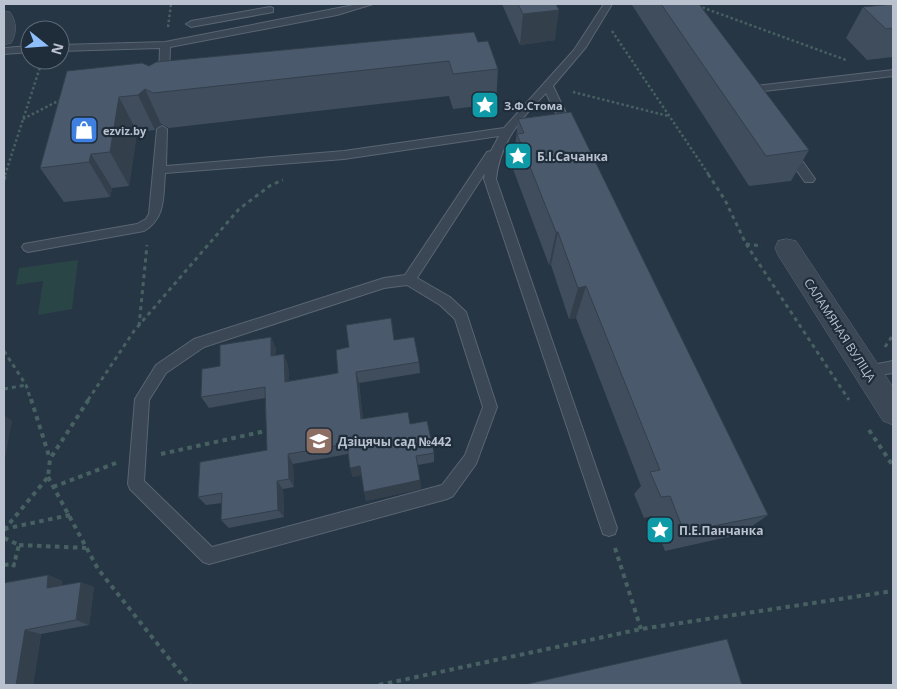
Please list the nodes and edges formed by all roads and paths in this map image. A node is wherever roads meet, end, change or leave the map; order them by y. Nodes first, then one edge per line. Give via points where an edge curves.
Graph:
1 (369, 4) edge
2 (608, 4) edge
3 (693, 4) edge
4 (270, 7) edge
5 (602, 16) junction
6 (191, 24) dead end
7 (274, 24) junction
8 (6, 25) edge
9 (20, 39) edge
10 (165, 45) junction
11 (70, 48) edge
12 (39, 70) edge
13 (890, 74) edge
14 (548, 86) junction
15 (164, 88) edge
16 (745, 90) edge
17 (65, 97) edge
18 (669, 116) junction
19 (23, 119) junction
20 (162, 129) dead end
21 (506, 131) junction
22 (780, 138) edge
23 (574, 140) edge
24 (160, 170) junction
25 (289, 178) dead end
26 (809, 178) edge
27 (4, 180) edge
28 (150, 222) junction
29 (28, 247) dead end
30 (787, 248) dead end
31 (409, 280) junction
32 (138, 326) junction
33 (4, 351) edge
34 (893, 367) edge
35 (867, 371) junction
36 (26, 385) junction
37 (4, 389) edge
38 (850, 400) dead end
39 (893, 412) edge
40 (866, 425) dead end
41 (271, 430) edge
42 (138, 458) junction
43 (50, 459) junction
44 (893, 466) edge
45 (48, 477) junction
46 (53, 487) junction
47 (70, 515) junction
48 (608, 528) joint
49 (4, 529) edge
50 (4, 538) edge
51 (19, 545) junction
52 (87, 548) junction
53 (4, 565) edge
54 (893, 591) edge
55 (641, 629) junction
56 (190, 685) edge
57 (379, 685) edge

1 - 7 lane
2 - 5 lane
3 - 13 path
4 - 6 lane
4 - 7 lane
5 - 14 lane via 589,38
5 - 18 path
7 - 10 lane
8 - 9 lane
10 - 11 lane
10 - 15 lane
12 - 19 path
13 - 16 lane
14 - 18 path
14 - 21 lane
14 - 23 lane
17 - 19 path
18 - 38 path via 724,200 746,244
19 - 27 path
20 - 24 lane
21 - 24 lane via 344,155
21 - 31 lane
21 - 48 lane via 493,159 490,179
22 - 26 lane
24 - 28 lane via 155,214
25 - 32 path via 271,185 239,209
28 - 29 lane via 140,228
28 - 32 path
30 - 35 street, САЛАМЯНАЯ ВУЛІЦА
31 - 42 lane via 384,283 199,343 161,369 142,399
31 - 42 lane via 445,301 461,316 490,407 470,459 447,491 209,556 136,484
32 - 43 path
33 - 36 path
34 - 35 lane
35 - 39 street, САЛАМЯНАЯ ВУЛІЦА
36 - 37 path
36 - 43 path
40 - 44 path
41 - 42 path
42 - 46 path via 108,465
43 - 45 path
45 - 46 path
45 - 49 path
46 - 47 path
47 - 49 path
47 - 52 path
48 - 55 path
50 - 51 path
51 - 52 path
51 - 53 path via 13,566
52 - 56 path via 98,569
54 - 55 path
55 - 57 path

